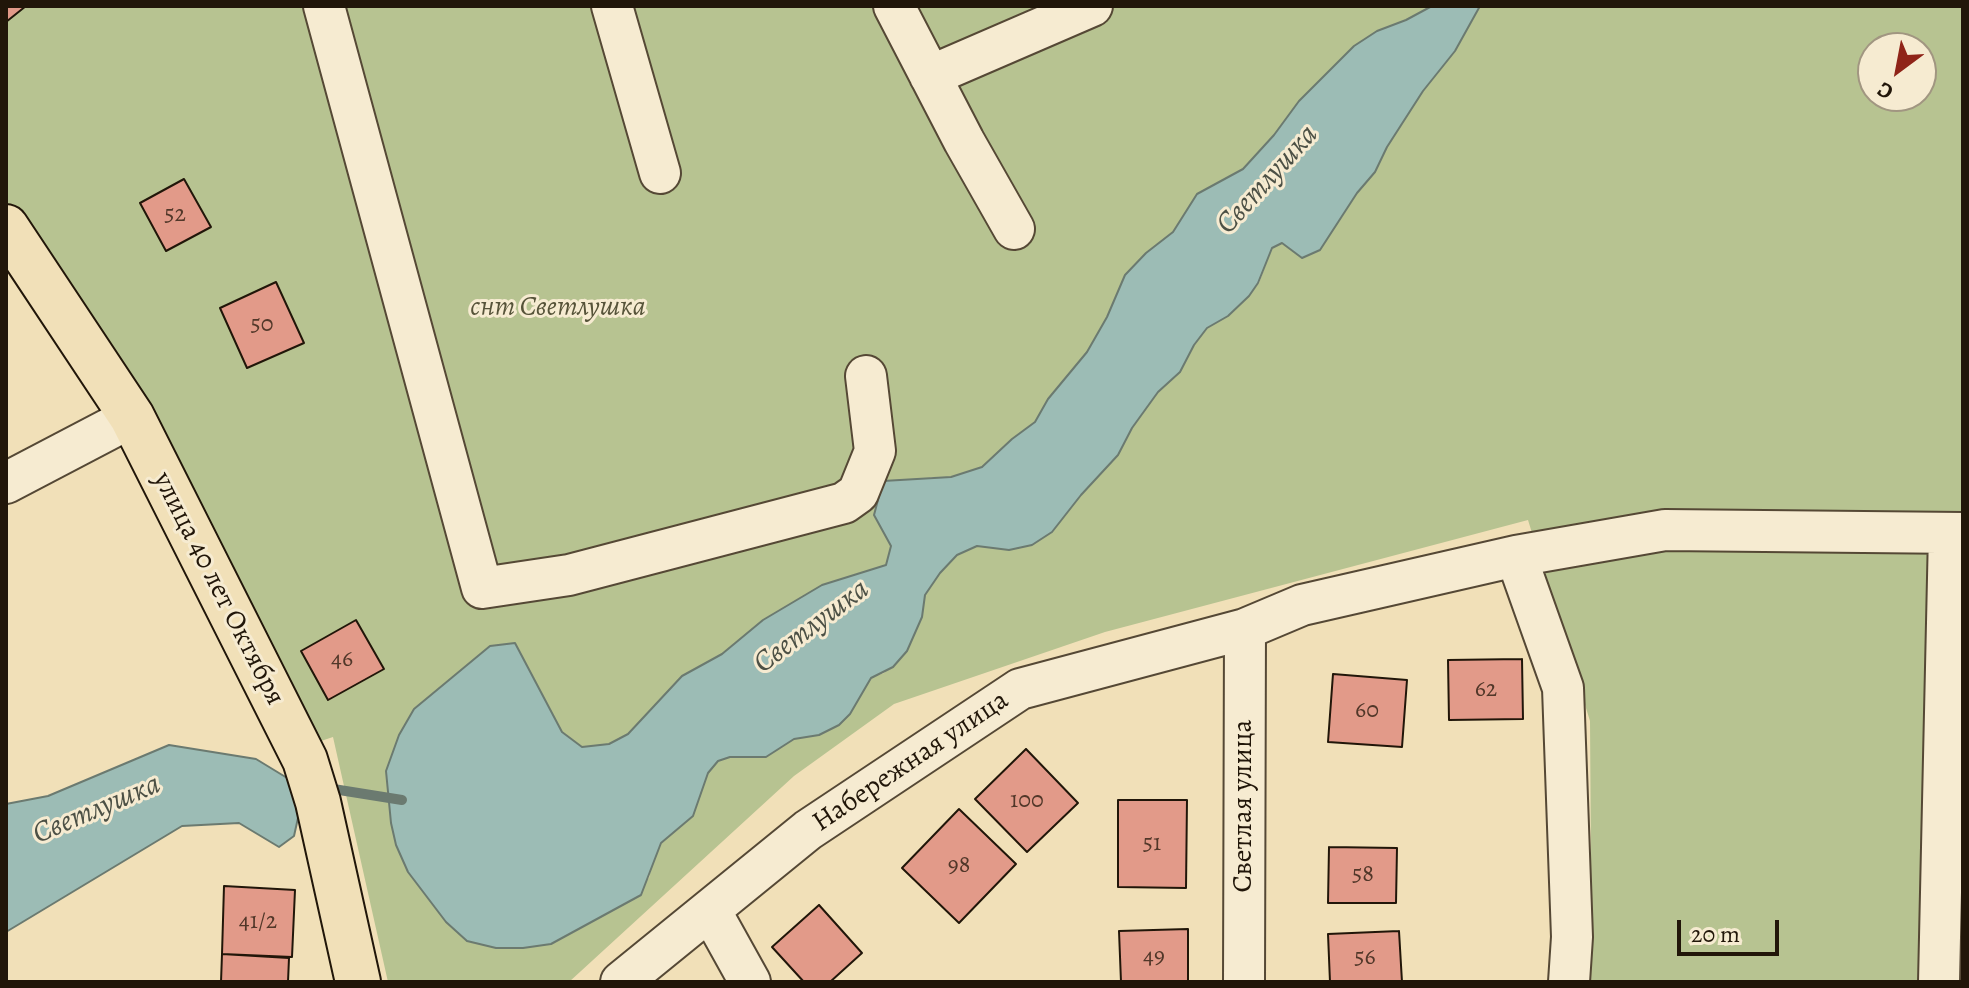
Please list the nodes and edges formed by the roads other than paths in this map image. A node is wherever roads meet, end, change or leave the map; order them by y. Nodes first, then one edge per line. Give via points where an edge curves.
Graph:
1 (324, 6) edge
2 (612, 6) edge
3 (894, 6) edge
4 (1092, 6) edge
5 (930, 76) junction
6 (660, 173) dead end
7 (6, 227) edge
8 (1014, 229) dead end
9 (866, 376) dead end
10 (132, 417) junction
11 (6, 483) edge
12 (1956, 533) edge
13 (1516, 556) junction
14 (1245, 629) junction
15 (710, 910) junction
16 (358, 982) edge
17 (621, 982) edge
18 (750, 982) edge
19 (1244, 982) edge
20 (1569, 982) edge
21 (1939, 982) edge

1 - 9 street via 482,588 569,575 844,503 858,493 875,451
2 - 6 street
3 - 5 street
4 - 5 street
5 - 8 street
7 - 10 main road, улица 40 лет Октября
10 - 11 street
10 - 16 main road, улица 40 лет Октября via 305,760
12 - 13 street, Набережная улица via 1665,530
12 - 21 street
13 - 14 street, Набережная улица via 1302,605
13 - 20 street via 1563,688
14 - 15 street, Набережная улица via 1020,689 808,830
14 - 19 street, Светлая улица
15 - 17 street, Набережная улица
15 - 18 street

